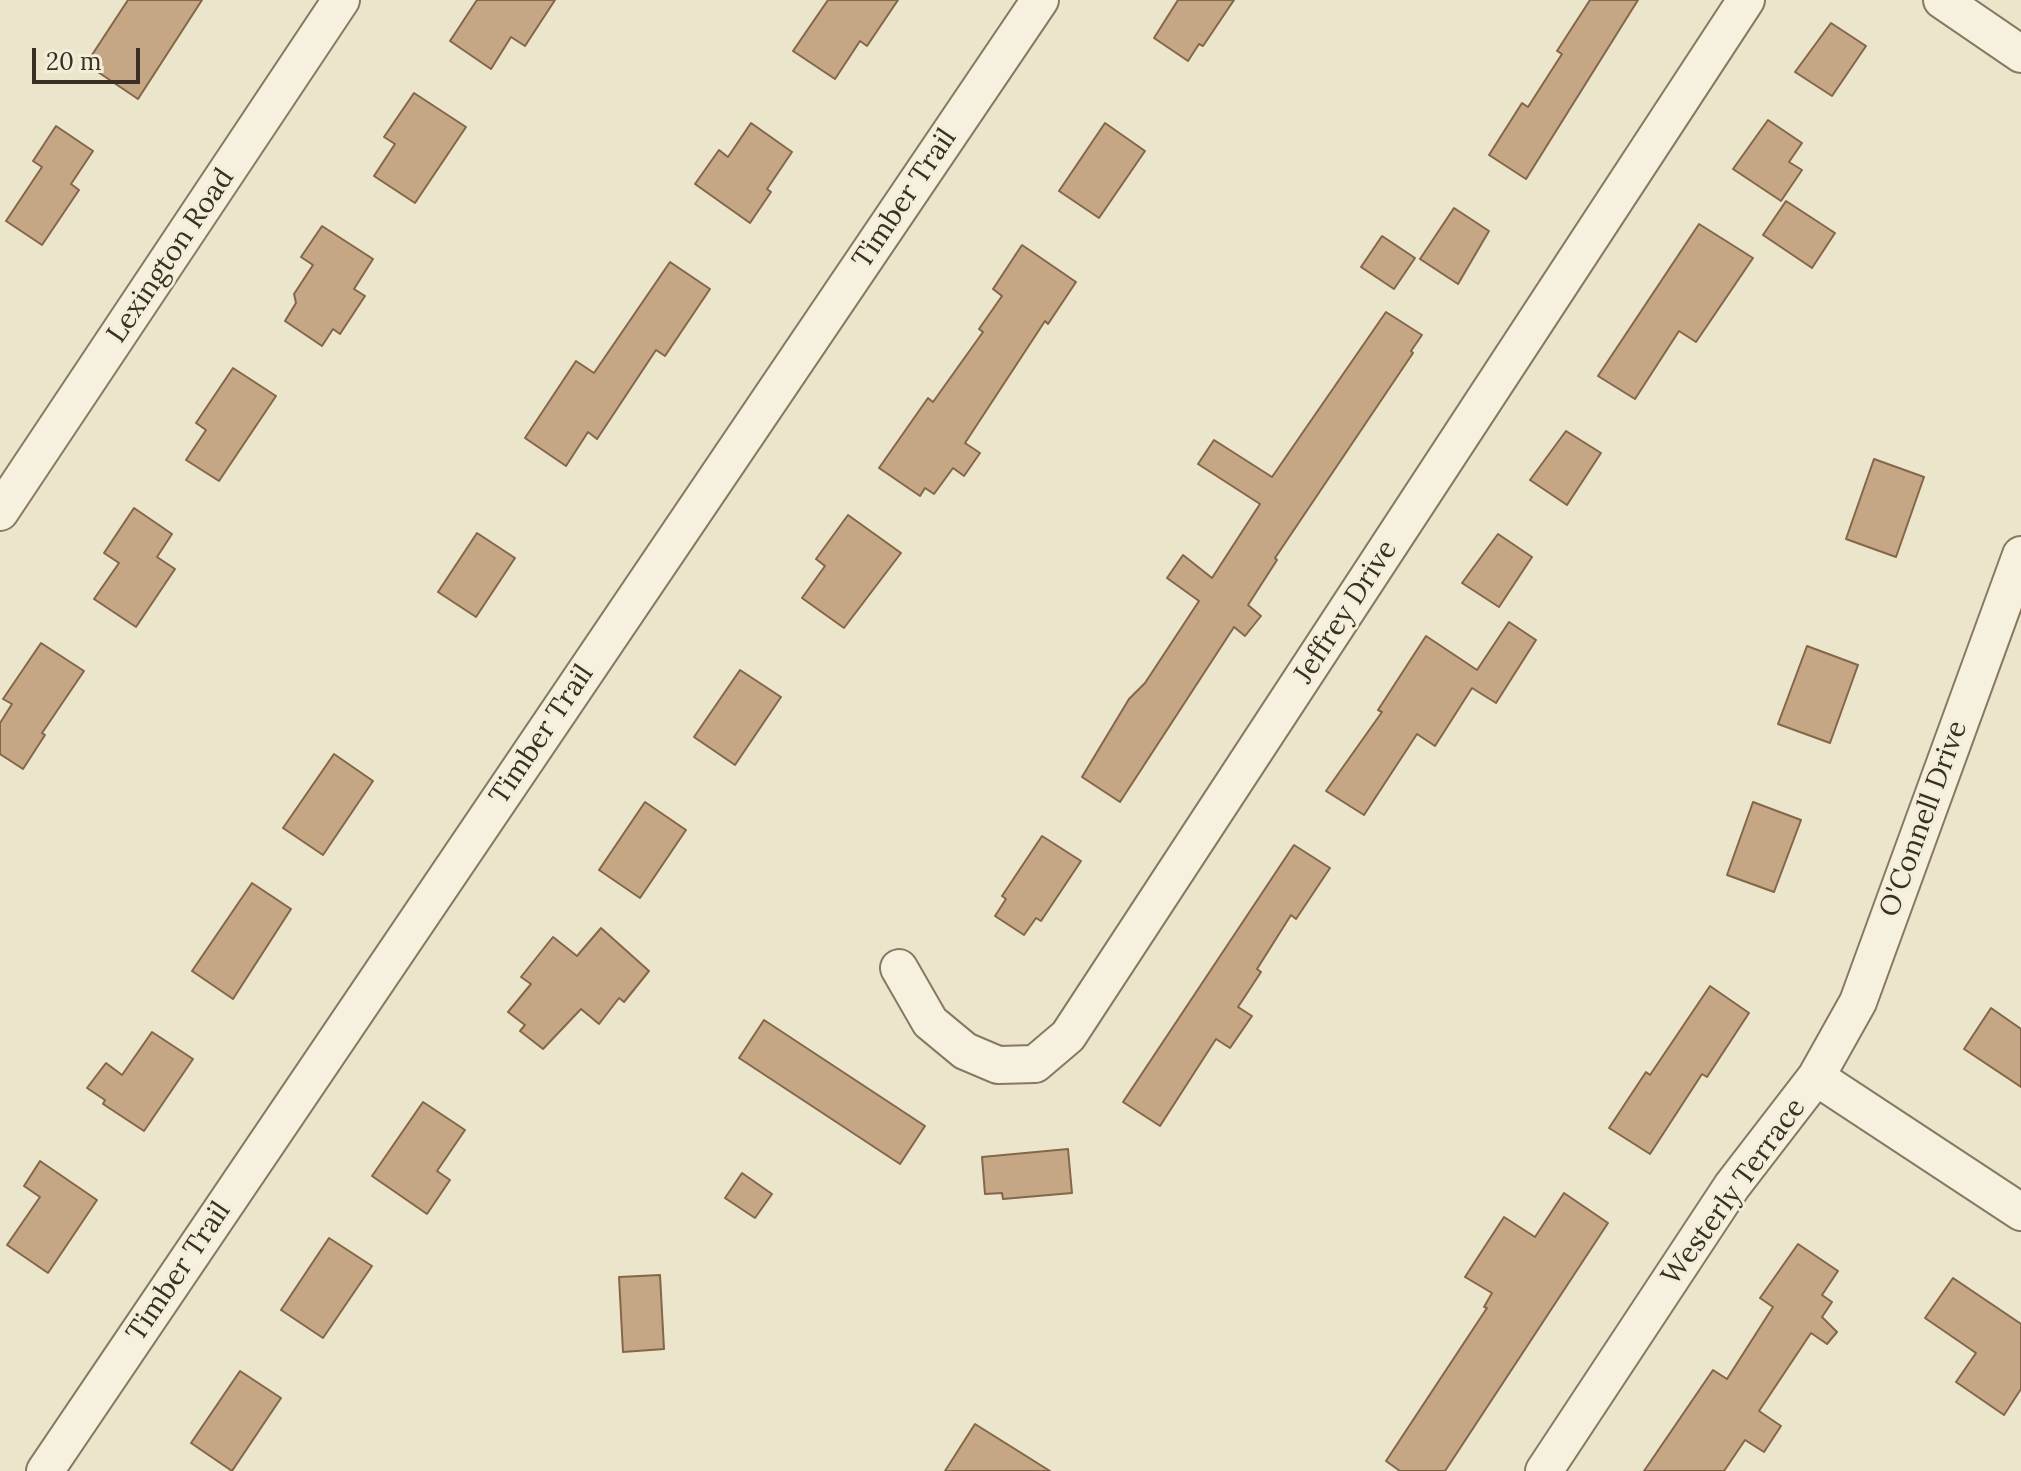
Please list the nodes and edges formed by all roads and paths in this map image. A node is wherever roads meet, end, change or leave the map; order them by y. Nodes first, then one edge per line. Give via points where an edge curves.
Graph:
1 (341, 0) edge
2 (1040, 0) edge
3 (1746, 0) edge
4 (1942, 0) edge
5 (2021, 54) edge
6 (0, 512) edge
7 (2021, 555) edge
8 (899, 968) dead end
9 (1816, 1077) junction
10 (2021, 1212) edge
11 (45, 1471) edge
12 (1544, 1471) edge

1 - 6 street, Lexington Road
2 - 11 street, Timber Trail
3 - 8 street, Jeffrey Drive via 1068,1036 1035,1064 998,1065 965,1051 930,1022
4 - 5 street
7 - 9 street, O'Connell Drive via 1858,1002
9 - 10 street, Westerly Terrace
9 - 12 street, Westerly Terrace via 1732,1186

